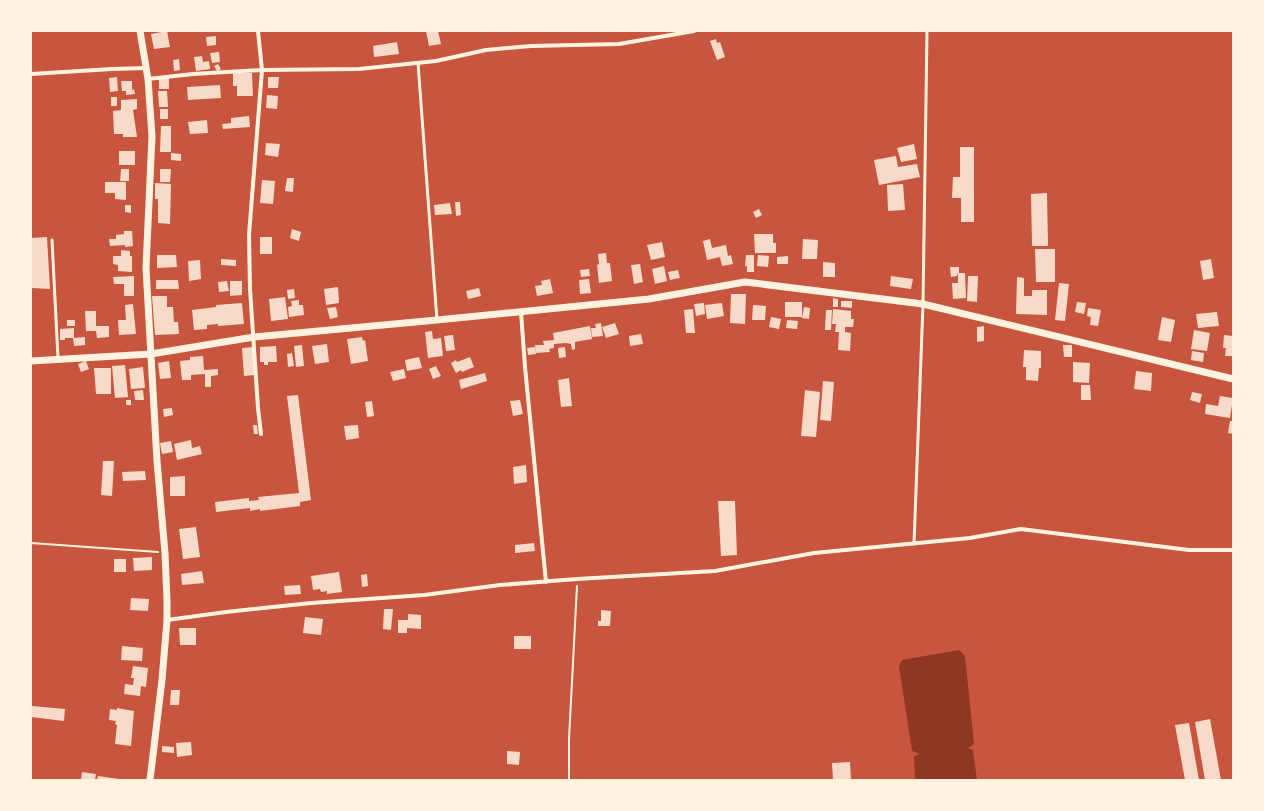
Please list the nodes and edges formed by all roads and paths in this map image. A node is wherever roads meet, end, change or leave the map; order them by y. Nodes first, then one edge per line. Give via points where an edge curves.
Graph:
1 (140, 31) edge
2 (258, 31) edge
3 (694, 31) edge
4 (927, 31) edge
5 (418, 63) junction
6 (147, 68) junction
7 (262, 70) junction
8 (31, 74) edge
9 (148, 79) junction
10 (52, 240) dead end
11 (923, 304) junction
12 (521, 312) junction
13 (437, 320) junction
14 (254, 337) junction
15 (151, 354) junction
16 (58, 358) junction
17 (31, 361) edge
18 (1233, 379) edge
19 (261, 434) dead end
20 (31, 543) edge
21 (914, 544) junction
22 (1233, 550) edge
23 (165, 553) junction
24 (578, 579) junction
25 (546, 582) junction
26 (167, 620) junction
27 (150, 780) edge
28 (568, 780) edge

1 - 6 street
2 - 7 street
3 - 5 street via 619,44 530,46 486,50
4 - 11 lane
5 - 7 street via 359,69
5 - 13 lane
6 - 8 street
6 - 9 street
7 - 9 street
7 - 14 street via 249,235
9 - 15 street via 152,136 146,268
10 - 16 lane
11 - 12 street via 745,282 649,299
11 - 18 street
11 - 21 lane
12 - 13 street
12 - 25 street via 524,367
13 - 14 street
14 - 15 street
14 - 19 street
15 - 16 street
15 - 23 street
16 - 17 street
20 - 23 path
21 - 22 street via 1021,529 1189,550
21 - 24 street via 814,553 715,571
23 - 26 street
24 - 25 street
24 - 28 path via 568,739
25 - 26 street via 424,595 311,603
26 - 27 street

